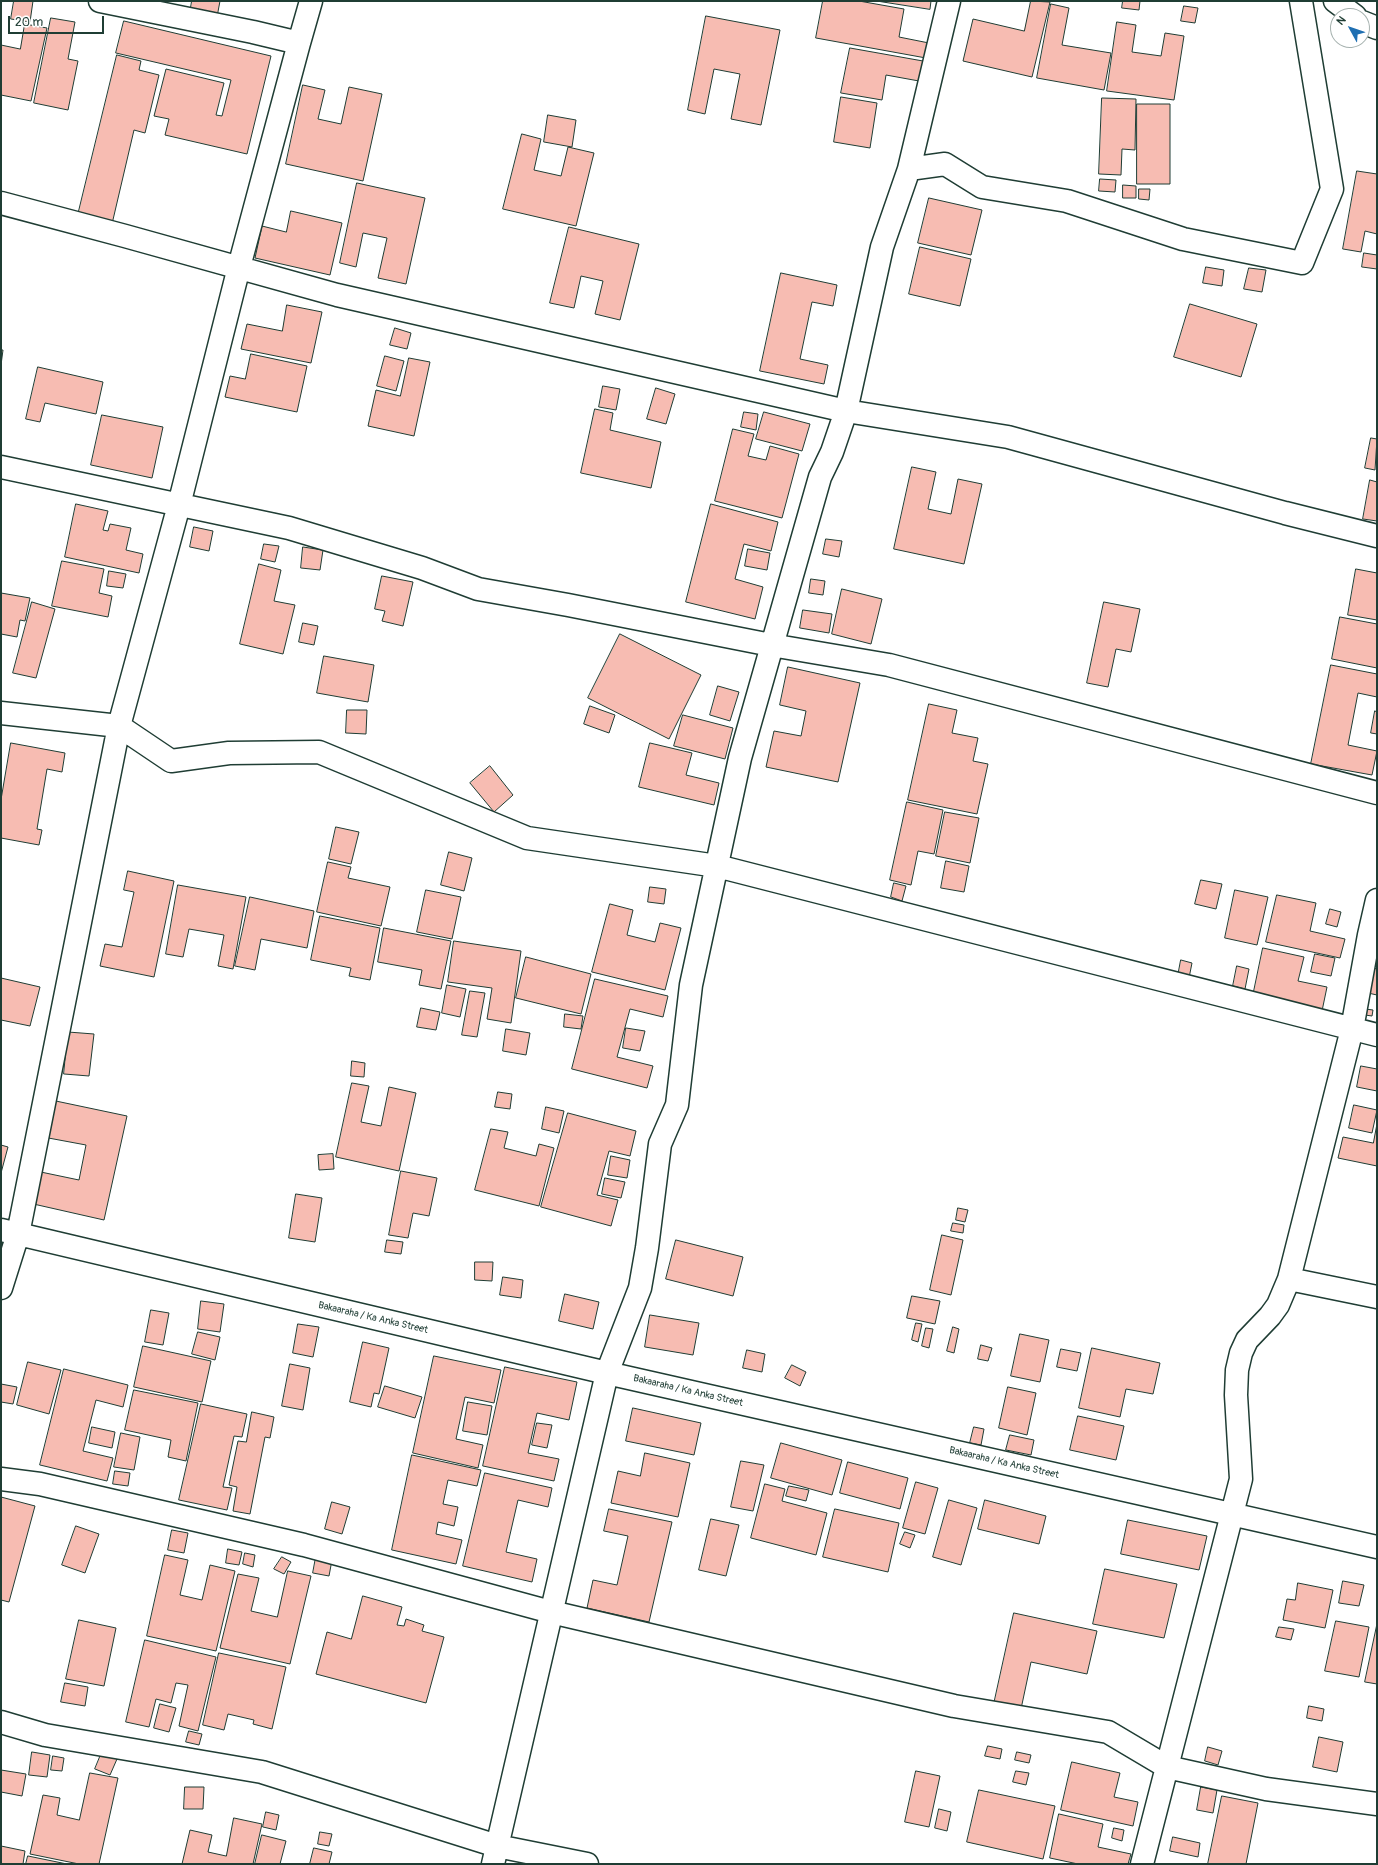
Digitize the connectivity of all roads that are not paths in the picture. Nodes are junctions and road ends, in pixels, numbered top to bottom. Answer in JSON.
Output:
{"nodes":[{"id":1,"x":100,"y":1,"type":"edge"},
{"id":2,"x":311,"y":1,"type":"edge"},
{"id":3,"x":949,"y":1,"type":"edge"},
{"id":4,"x":1301,"y":1,"type":"edge"},
{"id":5,"x":1335,"y":1,"type":"edge"},
{"id":6,"x":1344,"y":8,"type":"edge"},
{"id":7,"x":299,"y":44,"type":"junction"},
{"id":8,"x":909,"y":169,"type":"junction"},
{"id":9,"x":1,"y":203,"type":"edge"},
{"id":10,"x":239,"y":267,"type":"junction"},
{"id":11,"x":846,"y":412,"type":"junction"},
{"id":12,"x":1,"y":466,"type":"edge"},
{"id":13,"x":178,"y":505,"type":"junction"},
{"id":14,"x":1377,"y":536,"type":"edge"},
{"id":15,"x":771,"y":646,"type":"junction"},
{"id":16,"x":1,"y":713,"type":"edge"},
{"id":17,"x":119,"y":726,"type":"junction"},
{"id":18,"x":1377,"y":793,"type":"edge"},
{"id":19,"x":717,"y":866,"type":"junction"},
{"id":20,"x":1377,"y":900,"type":"edge"},
{"id":21,"x":1352,"y":1029,"type":"junction"},
{"id":22,"x":1377,"y":1035,"type":"edge"},
{"id":23,"x":10,"y":1232,"type":"edge"},
{"id":24,"x":1289,"y":1279,"type":"junction"},
{"id":25,"x":1,"y":1288,"type":"edge"},
{"id":26,"x":1377,"y":1297,"type":"edge"},
{"id":27,"x":607,"y":1373,"type":"junction"},
{"id":28,"x":1,"y":1479,"type":"edge"},
{"id":29,"x":1233,"y":1514,"type":"junction"},
{"id":30,"x":1377,"y":1547,"type":"edge"},
{"id":31,"x":551,"y":1612,"type":"junction"},
{"id":32,"x":1,"y":1722,"type":"edge"},
{"id":33,"x":1167,"y":1767,"type":"junction"},
{"id":34,"x":1377,"y":1804,"type":"edge"},
{"id":35,"x":495,"y":1855,"type":"edge"},
{"id":36,"x":587,"y":1864,"type":"edge"},
{"id":37,"x":1142,"y":1864,"type":"edge"}],
"edges":[{"from":1,"to":7,"type":"street"},
{"from":2,"to":7,"type":"street"},
{"from":3,"to":8,"type":"street"},
{"from":4,"to":8,"type":"street"},
{"from":5,"to":6,"type":"street"},
{"from":7,"to":10,"type":"street"},
{"from":8,"to":11,"type":"street"},
{"from":9,"to":10,"type":"street"},
{"from":10,"to":11,"type":"street"},
{"from":10,"to":13,"type":"street"},
{"from":11,"to":14,"type":"street"},
{"from":11,"to":15,"type":"street"},
{"from":12,"to":13,"type":"street"},
{"from":13,"to":15,"type":"street"},
{"from":13,"to":17,"type":"street"},
{"from":15,"to":18,"type":"street"},
{"from":15,"to":19,"type":"street"},
{"from":16,"to":17,"type":"street"},
{"from":17,"to":19,"type":"street"},
{"from":17,"to":23,"type":"street"},
{"from":19,"to":21,"type":"street"},
{"from":19,"to":27,"type":"street"},
{"from":20,"to":21,"type":"street"},
{"from":21,"to":22,"type":"street"},
{"from":21,"to":24,"type":"street"},
{"from":23,"to":25,"type":"street"},
{"from":23,"to":27,"type":"street","name":"Bakaaraha / Ka Anka Street"},
{"from":24,"to":26,"type":"street"},
{"from":24,"to":29,"type":"street"},
{"from":27,"to":29,"type":"street","name":"Bakaaraha / Ka Anka Street"},
{"from":27,"to":31,"type":"street"},
{"from":28,"to":31,"type":"street"},
{"from":29,"to":30,"type":"street","name":"Bakaaraha / Ka Anka Street"},
{"from":29,"to":33,"type":"street"},
{"from":31,"to":33,"type":"street"},
{"from":31,"to":35,"type":"street"},
{"from":32,"to":35,"type":"street"},
{"from":33,"to":34,"type":"street"},
{"from":33,"to":37,"type":"street"},
{"from":35,"to":36,"type":"street"}]}
